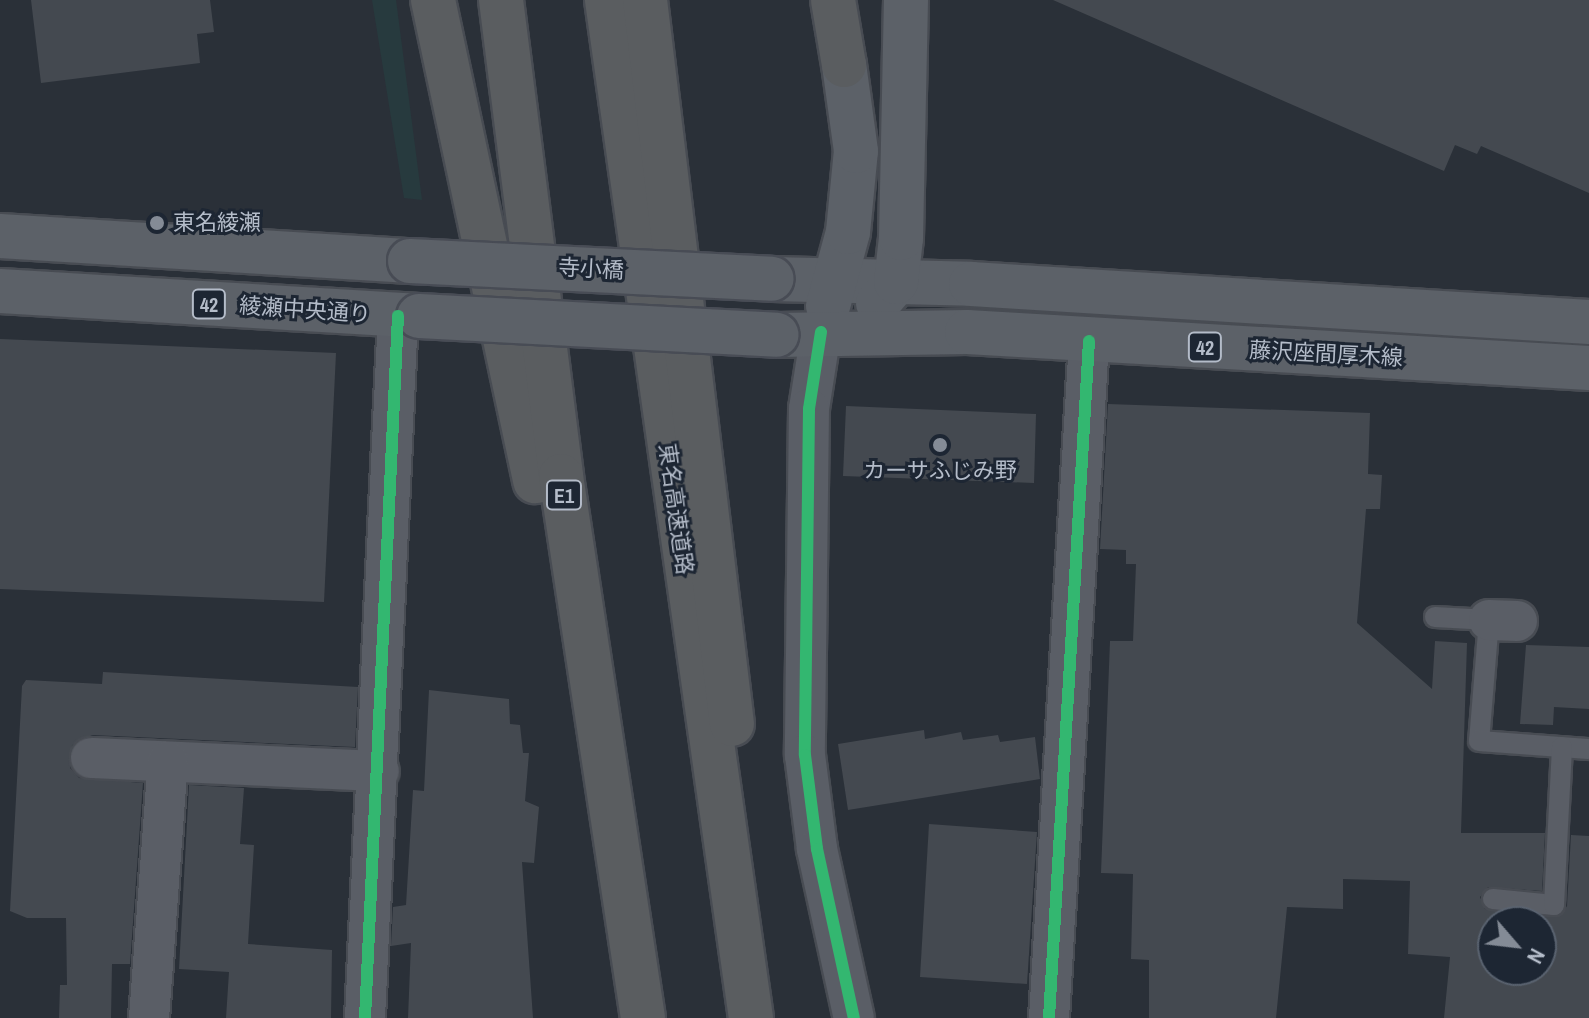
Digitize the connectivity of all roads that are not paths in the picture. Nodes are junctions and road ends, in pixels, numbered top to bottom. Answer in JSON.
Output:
{"nodes":[{"id":1,"x":433,"y":0,"type":"edge"},
{"id":2,"x":501,"y":0,"type":"edge"},
{"id":3,"x":607,"y":0,"type":"edge"},
{"id":4,"x":645,"y":0,"type":"edge"},
{"id":5,"x":816,"y":0,"type":"edge"},
{"id":6,"x":833,"y":0,"type":"edge"},
{"id":7,"x":906,"y":0,"type":"edge"},
{"id":8,"x":844,"y":65,"type":"junction"},
{"id":9,"x":0,"y":236,"type":"edge"},
{"id":10,"x":835,"y":279,"type":"junction"},
{"id":11,"x":896,"y":282,"type":"junction"},
{"id":12,"x":0,"y":291,"type":"edge"},
{"id":13,"x":408,"y":316,"type":"junction"},
{"id":14,"x":1589,"y":322,"type":"edge"},
{"id":15,"x":828,"y":331,"type":"junction"},
{"id":16,"x":1089,"y":341,"type":"junction"},
{"id":17,"x":1589,"y":368,"type":"edge"},
{"id":18,"x":1435,"y":617,"type":"dead end"},
{"id":19,"x":1562,"y":747,"type":"junction"},
{"id":20,"x":1589,"y":749,"type":"edge"},
{"id":21,"x":91,"y":758,"type":"dead end"},
{"id":22,"x":168,"y":762,"type":"junction"},
{"id":23,"x":379,"y":771,"type":"junction"},
{"id":24,"x":1493,"y":899,"type":"dead end"},
{"id":25,"x":747,"y":1000,"type":"edge"},
{"id":26,"x":640,"y":1004,"type":"edge"},
{"id":27,"x":149,"y":1018,"type":"edge"},
{"id":28,"x":365,"y":1018,"type":"edge"},
{"id":29,"x":854,"y":1018,"type":"edge"},
{"id":30,"x":1049,"y":1018,"type":"edge"}],
"edges":[{"from":1,"to":26,"type":"highway"},
{"from":2,"to":26,"type":"highway","number":"E1"},
{"from":3,"to":25,"type":"highway","name":"東名高速道路"},
{"from":4,"to":25,"type":"highway"},
{"from":5,"to":8,"type":"street"},
{"from":6,"to":8,"type":"highway"},
{"from":7,"to":11,"type":"main road"},
{"from":8,"to":10,"type":"main road"},
{"from":9,"to":10,"type":"main road","name":"寺小橋","number":"42","bridge":true},
{"from":10,"to":11,"type":"main road","number":"42"},
{"from":10,"to":15,"type":"main road"},
{"from":11,"to":14,"type":"main road","number":"42"},
{"from":11,"to":15,"type":"main road"},
{"from":12,"to":13,"type":"main road","name":"綾瀬中央通り","number":"42"},
{"from":13,"to":15,"type":"main road","name":"藤沢座間厚木線","number":"42","bridge":true},
{"from":13,"to":23,"type":"street"},
{"from":15,"to":16,"type":"main road","name":"藤沢座間厚木線","number":"42"},
{"from":15,"to":29,"type":"street"},
{"from":16,"to":17,"type":"main road","name":"藤沢座間厚木線","number":"42"},
{"from":16,"to":30,"type":"street"},
{"from":18,"to":19,"type":"lane"},
{"from":19,"to":20,"type":"lane"},
{"from":19,"to":24,"type":"lane"},
{"from":21,"to":22,"type":"street"},
{"from":22,"to":23,"type":"street"},
{"from":22,"to":27,"type":"street"},
{"from":23,"to":28,"type":"street"}]}
